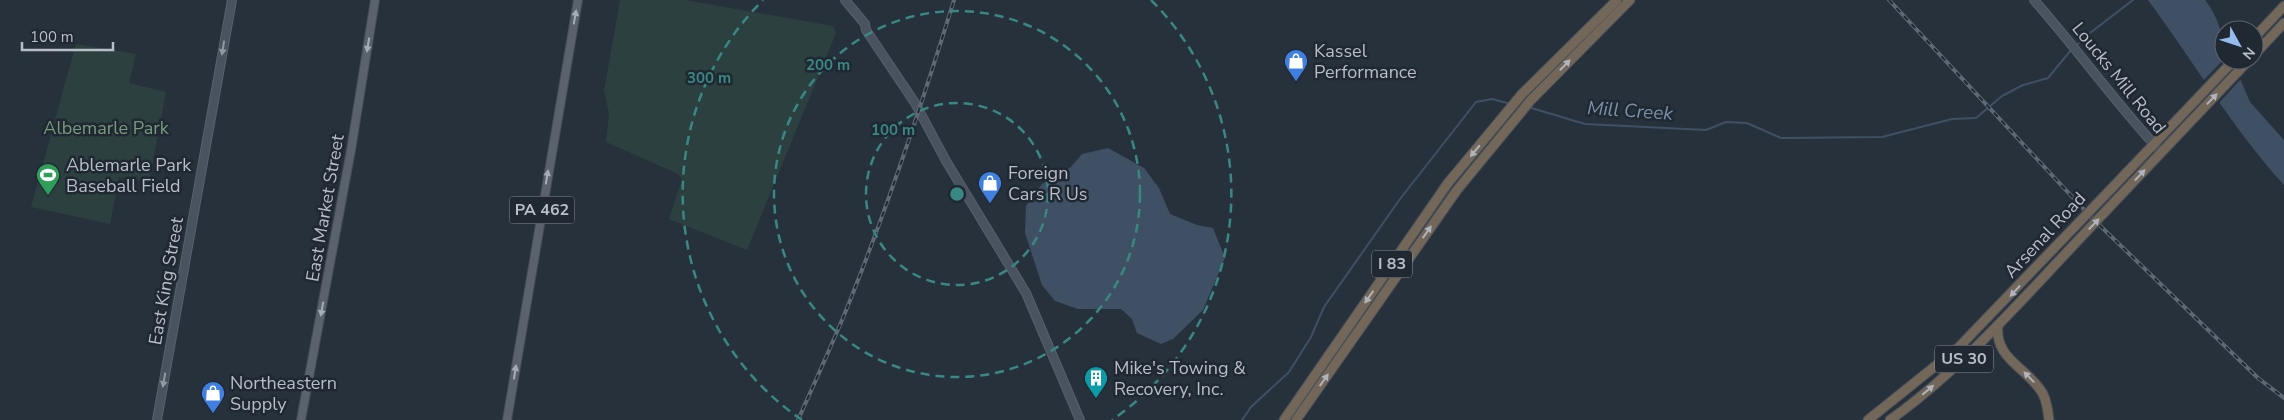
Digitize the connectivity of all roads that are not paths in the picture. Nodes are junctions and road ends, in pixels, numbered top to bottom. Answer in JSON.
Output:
{"nodes":[{"id":1,"x":232,"y":0,"type":"edge"},
{"id":2,"x":375,"y":0,"type":"edge"},
{"id":3,"x":578,"y":0,"type":"edge"},
{"id":4,"x":845,"y":0,"type":"edge"},
{"id":5,"x":1618,"y":0,"type":"edge"},
{"id":6,"x":1630,"y":0,"type":"edge"},
{"id":7,"x":2034,"y":0,"type":"edge"},
{"id":8,"x":2284,"y":6,"type":"edge"},
{"id":9,"x":2284,"y":23,"type":"edge"},
{"id":10,"x":2264,"y":27,"type":"edge"},
{"id":11,"x":2264,"y":44,"type":"edge"},
{"id":12,"x":2225,"y":70,"type":"edge"},
{"id":13,"x":2240,"y":70,"type":"edge"},
{"id":14,"x":2154,"y":144,"type":"junction"},
{"id":15,"x":2162,"y":152,"type":"junction"},
{"id":16,"x":1998,"y":325,"type":"junction"},
{"id":17,"x":157,"y":420,"type":"edge"},
{"id":18,"x":301,"y":420,"type":"edge"},
{"id":19,"x":507,"y":420,"type":"edge"},
{"id":20,"x":1080,"y":420,"type":"edge"},
{"id":21,"x":1284,"y":420,"type":"edge"},
{"id":22,"x":1296,"y":420,"type":"edge"},
{"id":23,"x":1868,"y":420,"type":"edge"},
{"id":24,"x":1890,"y":420,"type":"edge"},
{"id":25,"x":2049,"y":420,"type":"edge"}],
"edges":[{"from":1,"to":17,"type":"street","name":"East King Street","one_way":true},
{"from":2,"to":18,"type":"main road","name":"East Market Street","one_way":true},
{"from":19,"to":3,"type":"main road","number":"PA 462","one_way":true},
{"from":4,"to":20,"type":"street"},
{"from":5,"to":21,"type":"highway","number":"I 83","one_way":true},
{"from":22,"to":6,"type":"highway","number":"I 83","one_way":true},
{"from":7,"to":14,"type":"street","name":"Loucks Mill Road"},
{"from":8,"to":10,"type":"highway"},
{"from":9,"to":11,"type":"highway"},
{"from":12,"to":14,"type":"highway","name":"Arsenal Road","number":"US 30"},
{"from":15,"to":13,"type":"highway","name":"Arsenal Road","number":"US 30","one_way":true},
{"from":14,"to":15,"type":"street","name":"Loucks Mill Road"},
{"from":14,"to":23,"type":"highway","name":"Arsenal Road","number":"US 30","one_way":true,"bridge":true},
{"from":16,"to":15,"type":"highway","name":"Arsenal Road","number":"US 30","one_way":true,"bridge":true},
{"from":24,"to":16,"type":"highway","name":"Arsenal Road","number":"US 30","one_way":true},
{"from":25,"to":16,"type":"highway","one_way":true}]}
